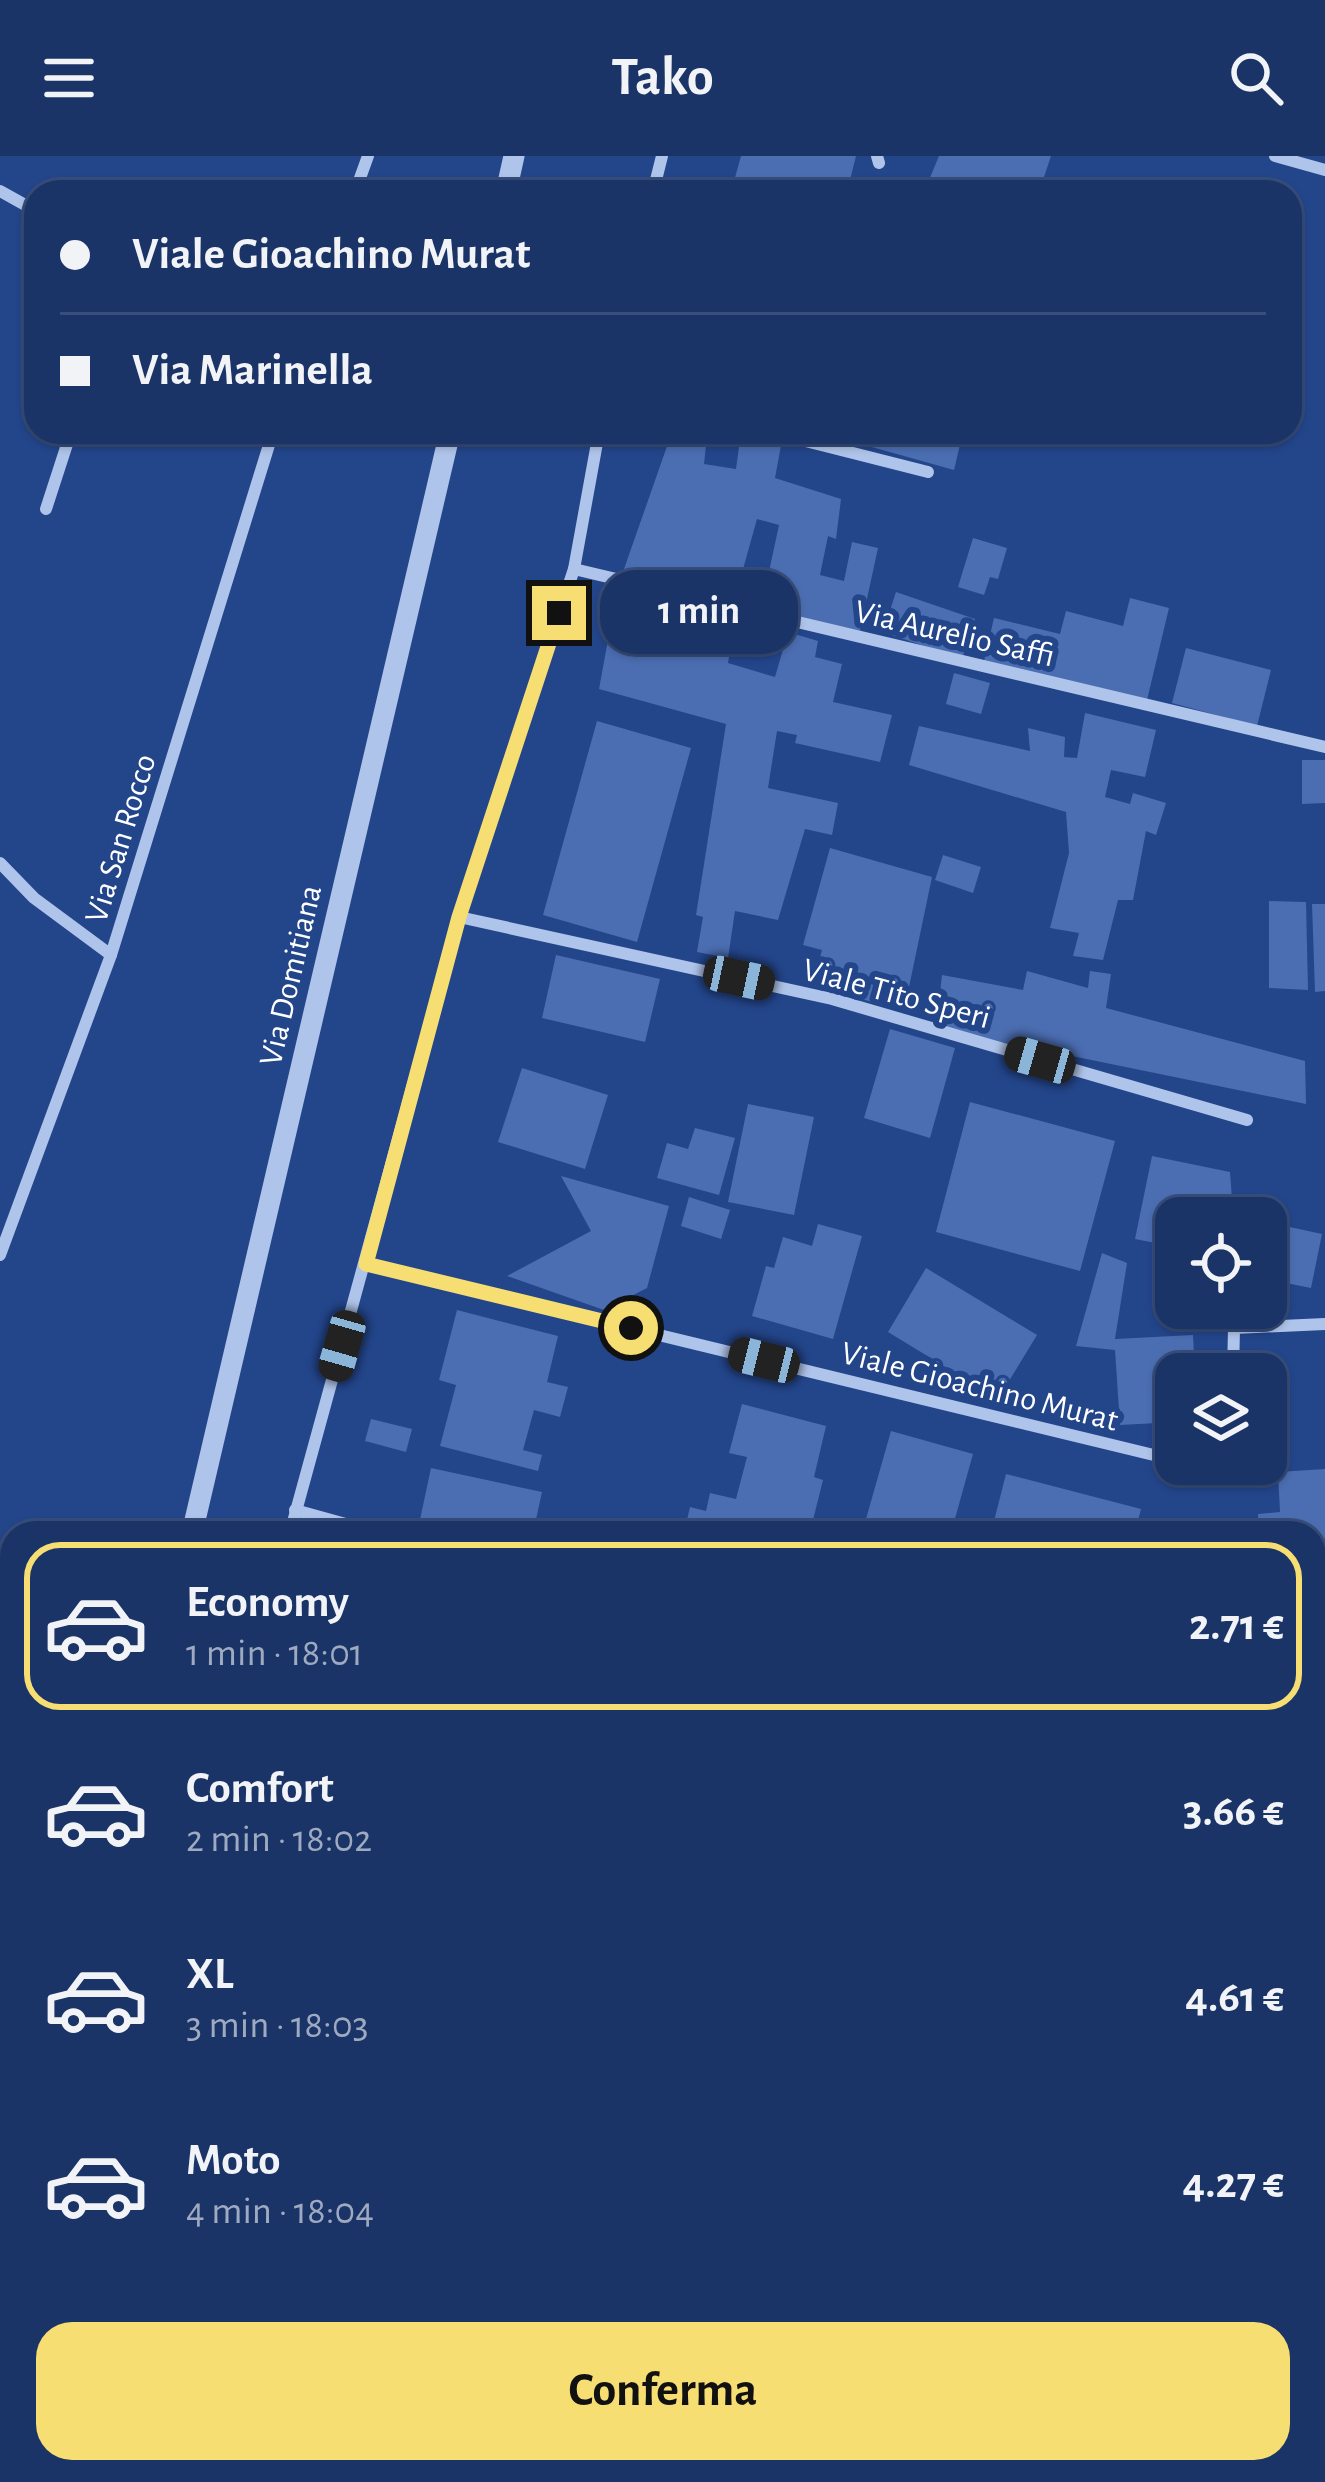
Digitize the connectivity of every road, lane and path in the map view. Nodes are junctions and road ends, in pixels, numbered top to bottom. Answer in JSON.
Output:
{"nodes":[{"id":1,"x":1275,"y":156,"type":"edge"},
{"id":2,"x":1325,"y":170,"type":"edge"},
{"id":3,"x":67,"y":444,"type":"edge"},
{"id":4,"x":269,"y":444,"type":"edge"},
{"id":5,"x":447,"y":444,"type":"edge"},
{"id":6,"x":597,"y":444,"type":"edge"},
{"id":7,"x":817,"y":444,"type":"edge"},
{"id":8,"x":928,"y":472,"type":"dead end"},
{"id":9,"x":46,"y":508,"type":"dead end"},
{"id":10,"x":574,"y":569,"type":"junction"},
{"id":11,"x":1325,"y":748,"type":"edge"},
{"id":12,"x":0,"y":863,"type":"edge"},
{"id":13,"x":459,"y":917,"type":"junction"},
{"id":14,"x":112,"y":956,"type":"junction"},
{"id":15,"x":1247,"y":1120,"type":"dead end"},
{"id":16,"x":0,"y":1255,"type":"edge"},
{"id":17,"x":366,"y":1264,"type":"junction"},
{"id":18,"x":1325,"y":1324,"type":"edge"},
{"id":19,"x":1233,"y":1353,"type":"edge"},
{"id":20,"x":1155,"y":1455,"type":"edge"},
{"id":21,"x":296,"y":1510,"type":"junction"},
{"id":22,"x":195,"y":1521,"type":"edge"},
{"id":23,"x":293,"y":1521,"type":"edge"},
{"id":24,"x":335,"y":1521,"type":"edge"}],
"edges":[{"from":1,"to":2,"type":"street"},
{"from":3,"to":9,"type":"street"},
{"from":4,"to":14,"type":"street","name":"Via San Rocco"},
{"from":5,"to":22,"type":"street","name":"Via Domitiana"},
{"from":6,"to":10,"type":"street"},
{"from":7,"to":8,"type":"street"},
{"from":10,"to":11,"type":"street","name":"Via Aurelio Saffi"},
{"from":10,"to":13,"type":"street"},
{"from":12,"to":14,"type":"street"},
{"from":13,"to":15,"type":"street","name":"Viale Tito Speri"},
{"from":13,"to":17,"type":"street"},
{"from":14,"to":16,"type":"street","name":"Via San Rocco"},
{"from":17,"to":20,"type":"street","name":"Viale Gioachino Murat"},
{"from":17,"to":21,"type":"street"},
{"from":18,"to":19,"type":"street"},
{"from":21,"to":23,"type":"street"},
{"from":21,"to":24,"type":"street"}]}
